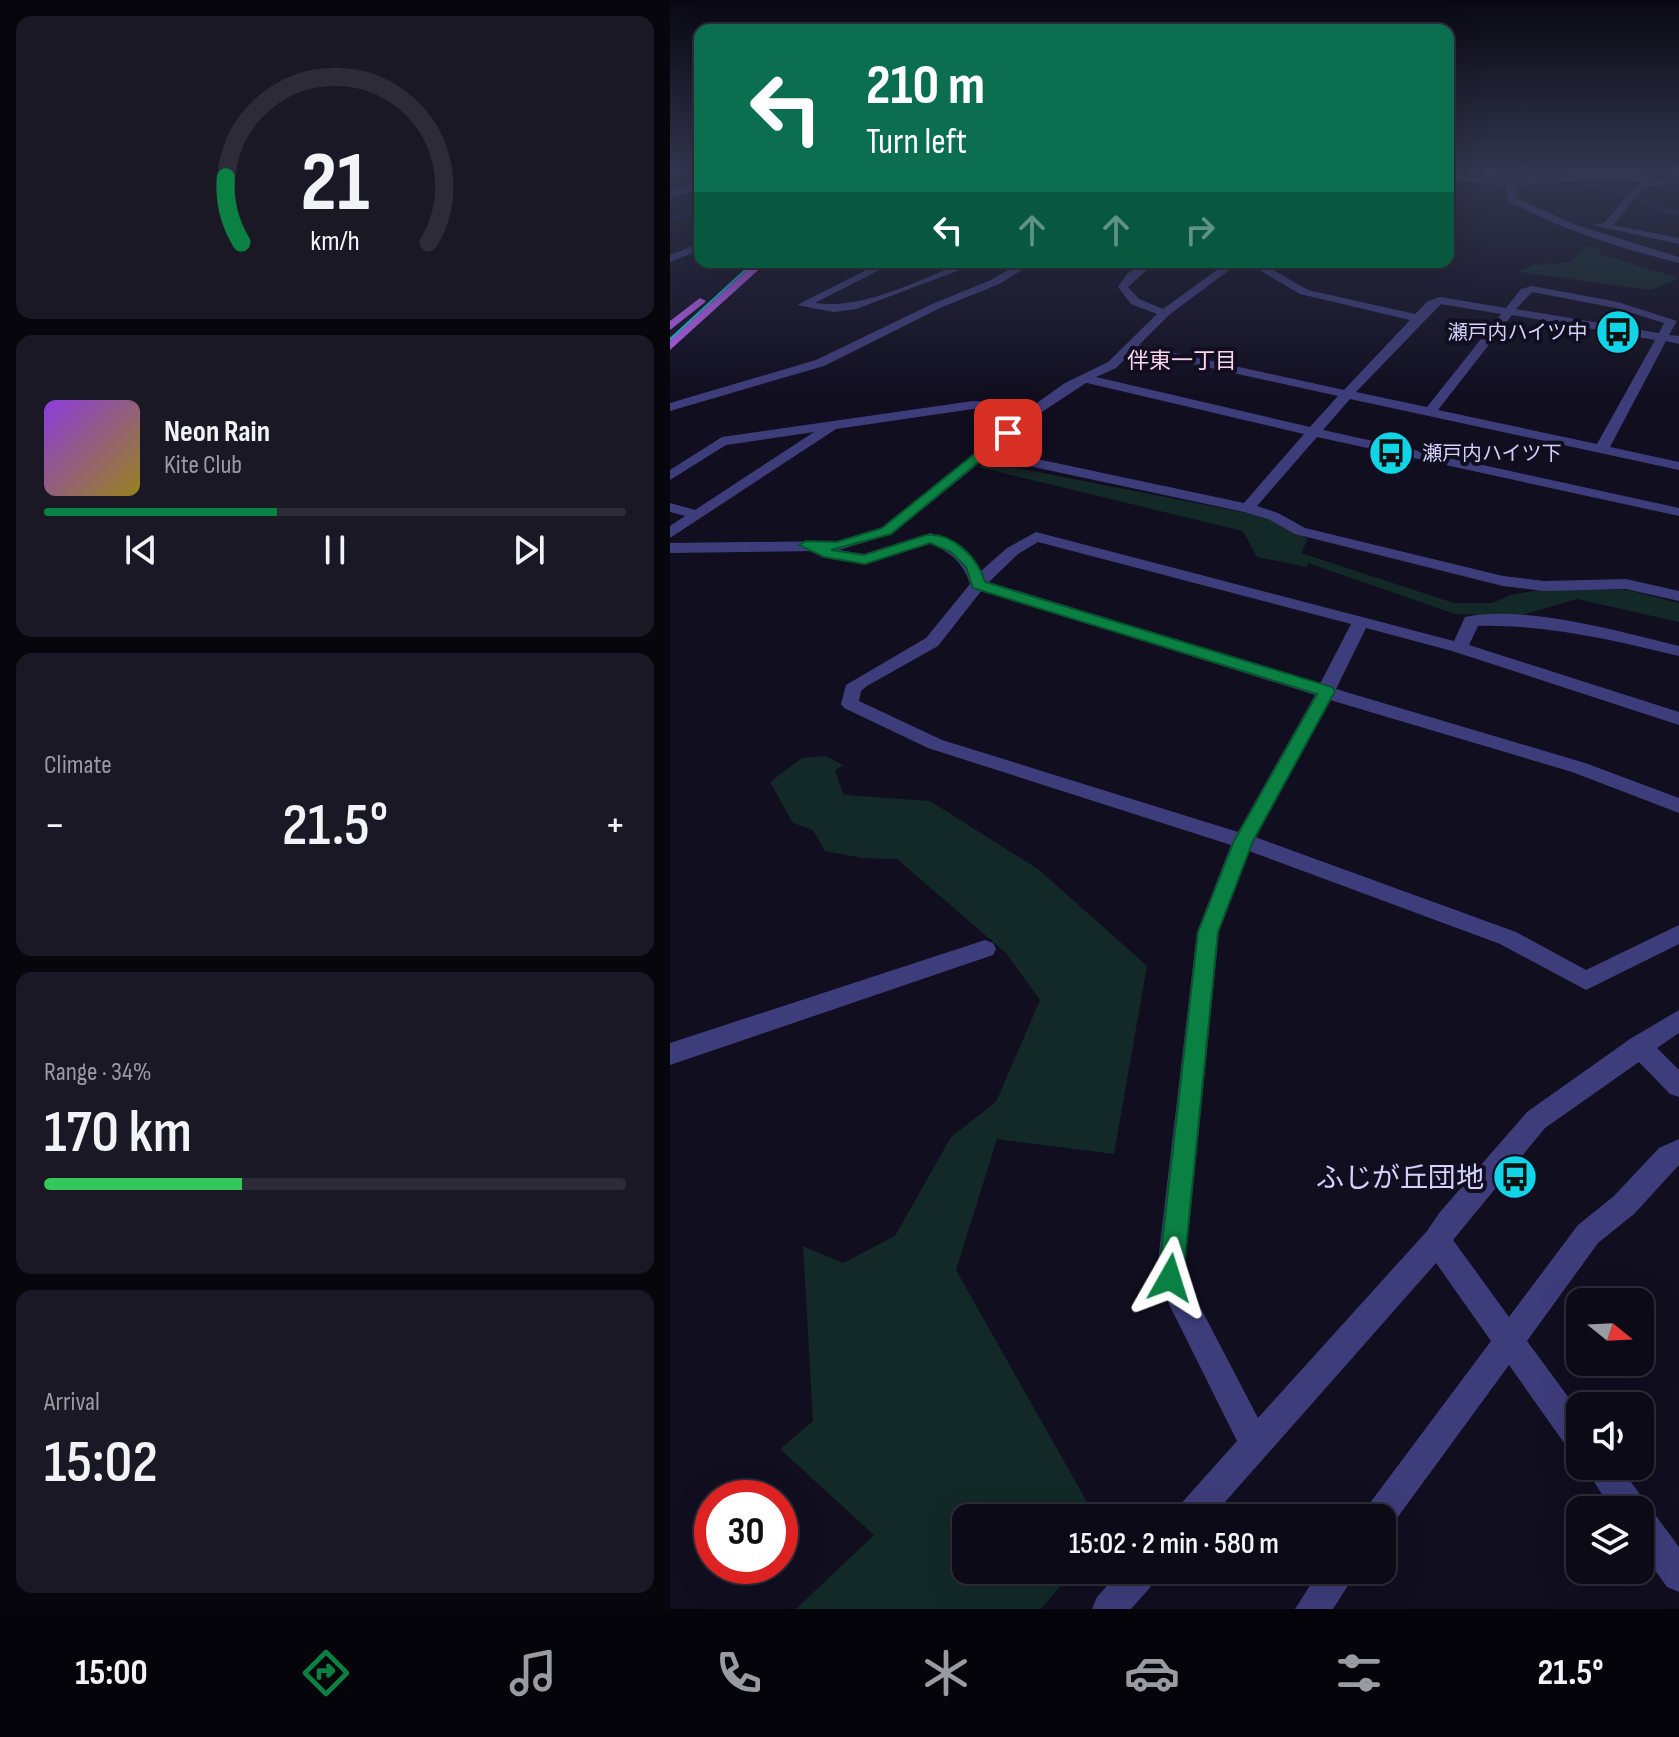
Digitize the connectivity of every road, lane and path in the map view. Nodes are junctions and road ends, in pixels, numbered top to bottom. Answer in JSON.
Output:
{"nodes":[{"id":1,"x":1631,"y":246,"type":"edge"},
{"id":2,"x":694,"y":249,"type":"edge"},
{"id":3,"x":670,"y":259,"type":"edge"},
{"id":4,"x":1679,"y":260,"type":"edge"},
{"id":5,"x":736,"y":268,"type":"edge"},
{"id":6,"x":755,"y":268,"type":"edge"},
{"id":7,"x":878,"y":268,"type":"edge"},
{"id":8,"x":960,"y":268,"type":"edge"},
{"id":9,"x":1020,"y":268,"type":"edge"},
{"id":10,"x":1142,"y":268,"type":"edge"},
{"id":11,"x":1227,"y":268,"type":"edge"},
{"id":12,"x":1262,"y":268,"type":"edge"},
{"id":13,"x":1509,"y":310,"type":"junction"},
{"id":14,"x":1165,"y":313,"type":"junction"},
{"id":15,"x":1418,"y":318,"type":"junction"},
{"id":16,"x":670,"y":327,"type":"edge"},
{"id":17,"x":1663,"y":337,"type":"junction"},
{"id":18,"x":1679,"y":340,"type":"edge"},
{"id":19,"x":670,"y":346,"type":"edge"},
{"id":20,"x":1129,"y":347,"type":"junction"},
{"id":21,"x":1087,"y":379,"type":"junction"},
{"id":22,"x":1346,"y":395,"type":"junction"},
{"id":23,"x":670,"y":407,"type":"edge"},
{"id":24,"x":1037,"y":409,"type":"junction"},
{"id":25,"x":1429,"y":413,"type":"junction"},
{"id":26,"x":833,"y":425,"type":"junction"},
{"id":27,"x":1313,"y":432,"type":"junction"},
{"id":28,"x":1602,"y":448,"type":"junction"},
{"id":29,"x":983,"y":452,"type":"junction"},
{"id":30,"x":1679,"y":466,"type":"edge"},
{"id":31,"x":670,"y":476,"type":"edge"},
{"id":32,"x":670,"y":507,"type":"edge"},
{"id":33,"x":1247,"y":508,"type":"junction"},
{"id":34,"x":1679,"y":512,"type":"edge"},
{"id":35,"x":696,"y":515,"type":"junction"},
{"id":36,"x":670,"y":533,"type":"edge"},
{"id":37,"x":806,"y":545,"type":"junction"},
{"id":38,"x":670,"y":548,"type":"edge"},
{"id":39,"x":978,"y":584,"type":"junction"},
{"id":40,"x":1679,"y":596,"type":"edge"},
{"id":41,"x":1360,"y":623,"type":"junction"},
{"id":42,"x":1458,"y":647,"type":"junction"},
{"id":43,"x":1679,"y":651,"type":"edge"},
{"id":44,"x":1326,"y":691,"type":"junction"},
{"id":45,"x":1679,"y":719,"type":"edge"},
{"id":46,"x":1679,"y":806,"type":"edge"},
{"id":47,"x":1243,"y":841,"type":"junction"},
{"id":48,"x":1679,"y":934,"type":"edge"},
{"id":49,"x":985,"y":949,"type":"dead end"},
{"id":50,"x":1679,"y":1020,"type":"edge"},
{"id":51,"x":1639,"y":1046,"type":"junction"},
{"id":52,"x":670,"y":1054,"type":"edge"},
{"id":53,"x":1679,"y":1086,"type":"edge"},
{"id":54,"x":1679,"y":1151,"type":"edge"},
{"id":55,"x":1437,"y":1241,"type":"junction"},
{"id":56,"x":1508,"y":1339,"type":"junction"},
{"id":57,"x":1566,"y":1420,"type":"edge"},
{"id":58,"x":1254,"y":1443,"type":"junction"},
{"id":59,"x":1201,"y":1504,"type":"edge"},
{"id":60,"x":1388,"y":1504,"type":"edge"},
{"id":61,"x":1654,"y":1540,"type":"edge"},
{"id":62,"x":1679,"y":1575,"type":"edge"},
{"id":63,"x":1131,"y":1584,"type":"edge"},
{"id":64,"x":1331,"y":1584,"type":"edge"},
{"id":65,"x":1109,"y":1609,"type":"edge"},
{"id":66,"x":1312,"y":1609,"type":"edge"}],
"edges":[{"from":1,"to":4,"type":"street"},
{"from":2,"to":3,"type":"street"},
{"from":5,"to":16,"type":"main road"},
{"from":6,"to":19,"type":"main road"},
{"from":7,"to":8,"type":"street"},
{"from":9,"to":23,"type":"street"},
{"from":10,"to":14,"type":"street"},
{"from":11,"to":14,"type":"street"},
{"from":12,"to":15,"type":"street"},
{"from":13,"to":15,"type":"street"},
{"from":13,"to":17,"type":"street"},
{"from":13,"to":17,"type":"street"},
{"from":13,"to":25,"type":"street"},
{"from":14,"to":20,"type":"street"},
{"from":15,"to":22,"type":"street"},
{"from":17,"to":18,"type":"street"},
{"from":17,"to":28,"type":"street"},
{"from":20,"to":21,"type":"street"},
{"from":20,"to":22,"type":"street"},
{"from":21,"to":24,"type":"street"},
{"from":21,"to":27,"type":"street"},
{"from":22,"to":25,"type":"street"},
{"from":22,"to":27,"type":"street"},
{"from":24,"to":26,"type":"street"},
{"from":24,"to":29,"type":"street"},
{"from":25,"to":28,"type":"street"},
{"from":26,"to":31,"type":"street"},
{"from":26,"to":35,"type":"street"},
{"from":27,"to":33,"type":"street"},
{"from":27,"to":34,"type":"street"},
{"from":28,"to":30,"type":"street"},
{"from":29,"to":33,"type":"street"},
{"from":29,"to":37,"type":"street"},
{"from":32,"to":35,"type":"street"},
{"from":33,"to":40,"type":"street"},
{"from":35,"to":36,"type":"street"},
{"from":37,"to":38,"type":"street"},
{"from":37,"to":39,"type":"street"},
{"from":39,"to":41,"type":"street"},
{"from":39,"to":44,"type":"street"},
{"from":39,"to":47,"type":"street"},
{"from":41,"to":42,"type":"street"},
{"from":41,"to":44,"type":"street"},
{"from":42,"to":43,"type":"street"},
{"from":42,"to":45,"type":"street"},
{"from":44,"to":46,"type":"street"},
{"from":44,"to":47,"type":"street"},
{"from":47,"to":48,"type":"street"},
{"from":47,"to":58,"type":"street"},
{"from":49,"to":52,"type":"street"},
{"from":50,"to":51,"type":"street"},
{"from":51,"to":53,"type":"street"},
{"from":51,"to":55,"type":"street"},
{"from":54,"to":56,"type":"street"},
{"from":55,"to":56,"type":"street"},
{"from":55,"to":58,"type":"street"},
{"from":56,"to":57,"type":"street"},
{"from":56,"to":60,"type":"street"},
{"from":58,"to":59,"type":"street"},
{"from":61,"to":62,"type":"street"},
{"from":63,"to":65,"type":"street"},
{"from":64,"to":66,"type":"street"}]}
